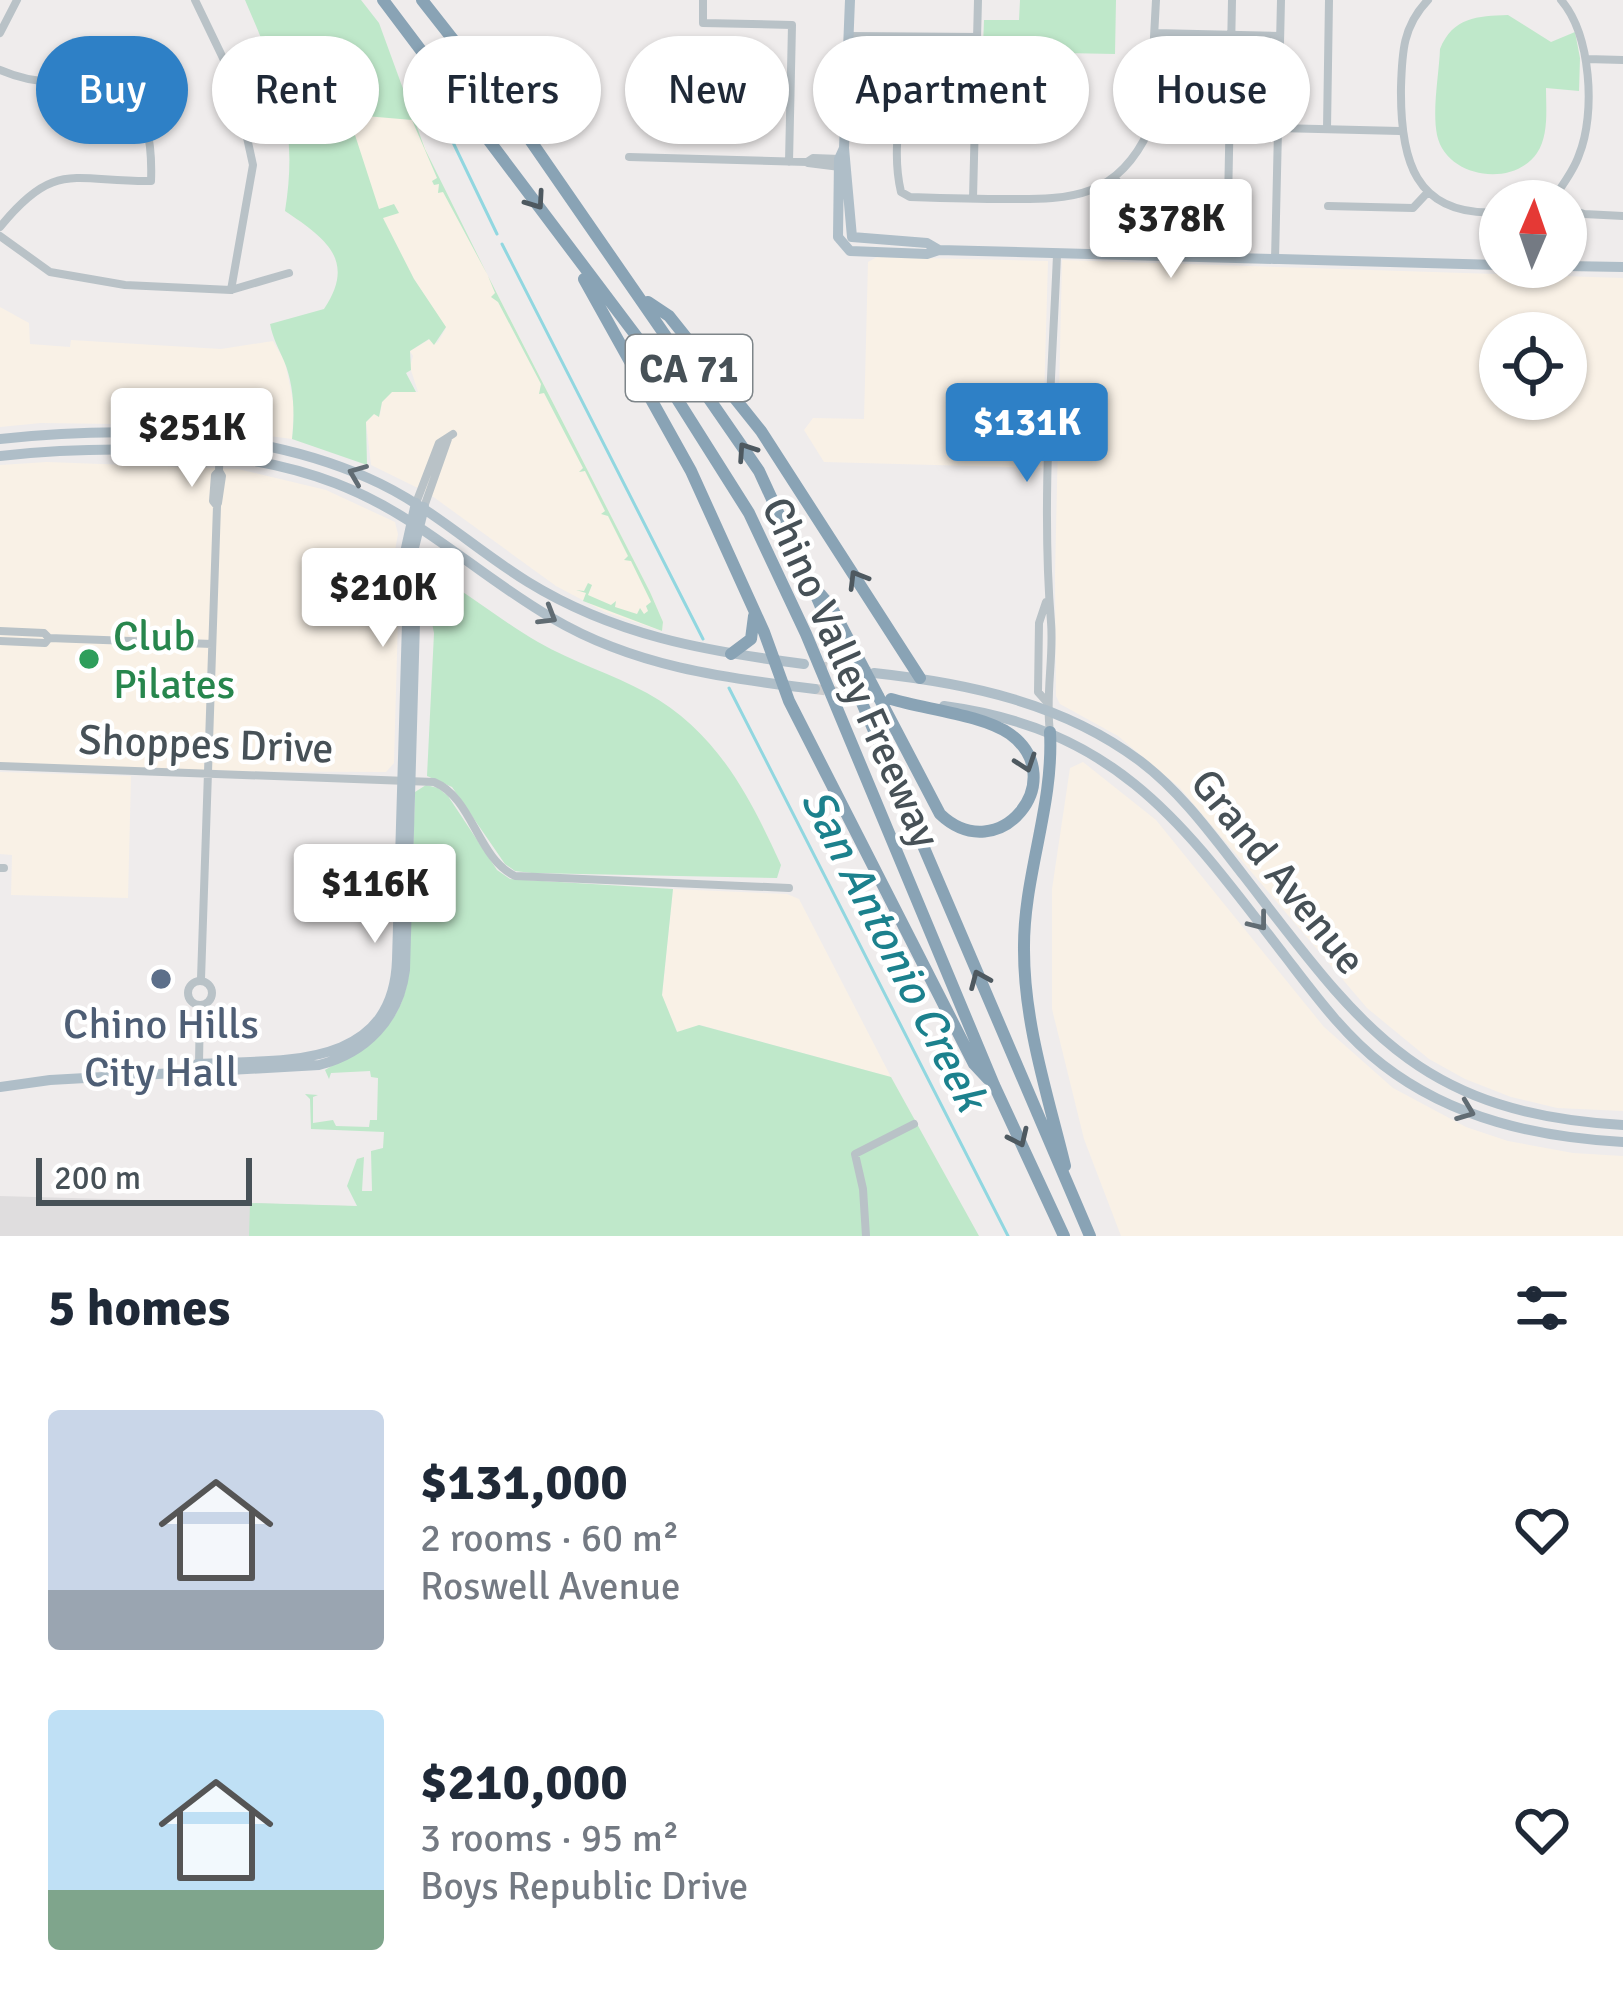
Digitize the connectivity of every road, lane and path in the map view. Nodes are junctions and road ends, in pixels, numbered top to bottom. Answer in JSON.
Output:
{"nodes":[{"id":1,"x":17,"y":0,"type":"edge"},
{"id":2,"x":195,"y":0,"type":"edge"},
{"id":3,"x":383,"y":0,"type":"edge"},
{"id":4,"x":422,"y":0,"type":"edge"},
{"id":5,"x":703,"y":0,"type":"edge"},
{"id":6,"x":850,"y":0,"type":"edge"},
{"id":7,"x":978,"y":0,"type":"edge"},
{"id":8,"x":1156,"y":0,"type":"edge"},
{"id":9,"x":1232,"y":0,"type":"edge"},
{"id":10,"x":1281,"y":0,"type":"edge"},
{"id":11,"x":1329,"y":0,"type":"edge"},
{"id":12,"x":1429,"y":0,"type":"edge"},
{"id":13,"x":1561,"y":0,"type":"edge"},
{"id":14,"x":4,"y":11,"type":"edge"},
{"id":15,"x":0,"y":33,"type":"edge"},
{"id":16,"x":1155,"y":33,"type":"junction"},
{"id":17,"x":1231,"y":34,"type":"junction"},
{"id":18,"x":850,"y":35,"type":"junction"},
{"id":19,"x":892,"y":36,"type":"edge"},
{"id":20,"x":977,"y":36,"type":"edge"},
{"id":21,"x":1280,"y":36,"type":"joint"},
{"id":22,"x":1587,"y":59,"type":"junction"},
{"id":23,"x":1623,"y":60,"type":"edge"},
{"id":24,"x":0,"y":70,"type":"edge"},
{"id":25,"x":1310,"y":129,"type":"edge"},
{"id":26,"x":1327,"y":129,"type":"junction"},
{"id":27,"x":1400,"y":131,"type":"junction"},
{"id":28,"x":899,"y":144,"type":"edge"},
{"id":29,"x":974,"y":144,"type":"edge"},
{"id":30,"x":1277,"y":144,"type":"edge"},
{"id":31,"x":629,"y":157,"type":"dead end"},
{"id":32,"x":843,"y":160,"type":"junction"},
{"id":33,"x":789,"y":162,"type":"junction"},
{"id":34,"x":1115,"y":179,"type":"junction"},
{"id":35,"x":1567,"y":180,"type":"edge"},
{"id":36,"x":1428,"y":192,"type":"junction"},
{"id":37,"x":973,"y":199,"type":"junction"},
{"id":38,"x":1328,"y":206,"type":"dead end"},
{"id":39,"x":1479,"y":210,"type":"edge"},
{"id":40,"x":1587,"y":214,"type":"edge"},
{"id":41,"x":1623,"y":216,"type":"edge"},
{"id":42,"x":0,"y":227,"type":"edge"},
{"id":43,"x":0,"y":236,"type":"edge"},
{"id":44,"x":572,"y":251,"type":"junction"},
{"id":45,"x":1057,"y":255,"type":"junction"},
{"id":46,"x":1275,"y":260,"type":"junction"},
{"id":47,"x":1479,"y":265,"type":"edge"},
{"id":48,"x":1587,"y":266,"type":"edge"},
{"id":49,"x":1623,"y":267,"type":"edge"},
{"id":50,"x":289,"y":273,"type":"dead end"},
{"id":51,"x":230,"y":290,"type":"junction"},
{"id":52,"x":641,"y":297,"type":"junction"},
{"id":53,"x":221,"y":399,"type":"dead end"},
{"id":54,"x":451,"y":436,"type":"dead end"},
{"id":55,"x":0,"y":439,"type":"edge"},
{"id":56,"x":220,"y":439,"type":"junction"},
{"id":57,"x":0,"y":456,"type":"edge"},
{"id":58,"x":220,"y":456,"type":"junction"},
{"id":59,"x":420,"y":505,"type":"junction"},
{"id":60,"x":415,"y":522,"type":"junction"},
{"id":61,"x":754,"y":609,"type":"junction"},
{"id":62,"x":0,"y":632,"type":"edge"},
{"id":63,"x":838,"y":632,"type":"junction"},
{"id":64,"x":49,"y":638,"type":"junction"},
{"id":65,"x":0,"y":641,"type":"edge"},
{"id":66,"x":212,"y":644,"type":"junction"},
{"id":67,"x":731,"y":655,"type":"junction"},
{"id":68,"x":775,"y":661,"type":"junction"},
{"id":69,"x":804,"y":664,"type":"tunnel mouth"},
{"id":70,"x":874,"y":673,"type":"tunnel mouth"},
{"id":71,"x":920,"y":678,"type":"junction"},
{"id":72,"x":783,"y":686,"type":"junction"},
{"id":73,"x":815,"y":689,"type":"tunnel mouth"},
{"id":74,"x":889,"y":699,"type":"joint"},
{"id":75,"x":1047,"y":706,"type":"junction"},
{"id":76,"x":1050,"y":732,"type":"junction"},
{"id":77,"x":0,"y":766,"type":"edge"},
{"id":78,"x":208,"y":773,"type":"junction"},
{"id":79,"x":406,"y":780,"type":"junction"},
{"id":80,"x":789,"y":888,"type":"dead end"},
{"id":81,"x":201,"y":980,"type":"junction"},
{"id":82,"x":200,"y":1005,"type":"junction"},
{"id":83,"x":199,"y":1068,"type":"junction"},
{"id":84,"x":0,"y":1083,"type":"edge"},
{"id":85,"x":994,"y":1085,"type":"junction"},
{"id":86,"x":914,"y":1124,"type":"dead end"},
{"id":87,"x":1623,"y":1125,"type":"edge"},
{"id":88,"x":1623,"y":1142,"type":"edge"},
{"id":89,"x":1074,"y":1202,"type":"junction"},
{"id":90,"x":866,"y":1236,"type":"edge"},
{"id":91,"x":1064,"y":1236,"type":"edge"},
{"id":92,"x":1090,"y":1236,"type":"edge"}],
"edges":[{"from":1,"to":14,"type":"street"},
{"from":2,"to":51,"type":"street"},
{"from":3,"to":44,"type":"highway","name":"Chino Valley Freeway","number":"CA 71","one_way":true},
{"from":4,"to":52,"type":"highway","name":"Chino Valley Freeway","number":"CA 71"},
{"from":5,"to":33,"type":"street"},
{"from":6,"to":18,"type":"main road"},
{"from":7,"to":20,"type":"street"},
{"from":8,"to":16,"type":"street"},
{"from":9,"to":17,"type":"street"},
{"from":10,"to":21,"type":"street"},
{"from":11,"to":26,"type":"street"},
{"from":12,"to":27,"type":"street"},
{"from":13,"to":22,"type":"street"},
{"from":14,"to":15,"type":"street"},
{"from":16,"to":17,"type":"street"},
{"from":16,"to":34,"type":"street"},
{"from":17,"to":21,"type":"street"},
{"from":17,"to":34,"type":"street"},
{"from":18,"to":19,"type":"street"},
{"from":18,"to":32,"type":"main road"},
{"from":22,"to":23,"type":"street"},
{"from":22,"to":35,"type":"street"},
{"from":24,"to":42,"type":"street"},
{"from":25,"to":26,"type":"street"},
{"from":26,"to":27,"type":"street"},
{"from":27,"to":36,"type":"street"},
{"from":28,"to":37,"type":"street"},
{"from":29,"to":37,"type":"street"},
{"from":30,"to":46,"type":"street"},
{"from":31,"to":33,"type":"street"},
{"from":32,"to":33,"type":"street"},
{"from":32,"to":45,"type":"main road"},
{"from":34,"to":37,"type":"street"},
{"from":36,"to":38,"type":"street"},
{"from":36,"to":39,"type":"street"},
{"from":40,"to":41,"type":"street"},
{"from":43,"to":51,"type":"street"},
{"from":44,"to":61,"type":"highway"},
{"from":44,"to":85,"type":"highway","name":"Chino Valley Freeway","number":"CA 71"},
{"from":45,"to":46,"type":"main road"},
{"from":45,"to":75,"type":"street"},
{"from":46,"to":47,"type":"main road"},
{"from":48,"to":49,"type":"main road"},
{"from":50,"to":51,"type":"street"},
{"from":63,"to":52,"type":"highway","name":"Chino Valley Freeway","number":"CA 71","one_way":true},
{"from":71,"to":52,"type":"highway","one_way":true},
{"from":53,"to":56,"type":"street"},
{"from":54,"to":59,"type":"street"},
{"from":55,"to":56,"type":"main road"},
{"from":56,"to":58,"type":"street"},
{"from":59,"to":56,"type":"main road","one_way":true},
{"from":57,"to":58,"type":"main road"},
{"from":58,"to":60,"type":"main road"},
{"from":58,"to":66,"type":"street"},
{"from":59,"to":60,"type":"main road"},
{"from":59,"to":67,"type":"main road"},
{"from":60,"to":72,"type":"main road","one_way":true},
{"from":60,"to":79,"type":"main road"},
{"from":61,"to":67,"type":"highway"},
{"from":61,"to":68,"type":"highway"},
{"from":62,"to":64,"type":"street"},
{"from":74,"to":63,"type":"highway","one_way":true},
{"from":89,"to":63,"type":"highway","name":"Chino Valley Freeway","number":"CA 71","one_way":true},
{"from":64,"to":65,"type":"street"},
{"from":64,"to":66,"type":"street"},
{"from":66,"to":78,"type":"street"},
{"from":67,"to":68,"type":"main road"},
{"from":68,"to":69,"type":"main road"},
{"from":68,"to":72,"type":"highway"},
{"from":70,"to":71,"type":"main road","name":"Grand Avenue"},
{"from":71,"to":75,"type":"main road","name":"Grand Avenue"},
{"from":72,"to":73,"type":"main road"},
{"from":72,"to":85,"type":"highway"},
{"from":74,"to":76,"type":"main road","name":"Grand Avenue"},
{"from":75,"to":76,"type":"street"},
{"from":75,"to":87,"type":"main road","name":"Grand Avenue"},
{"from":76,"to":88,"type":"main road","name":"Grand Avenue","one_way":true},
{"from":76,"to":89,"type":"highway"},
{"from":77,"to":78,"type":"street","name":"Shoppes Drive"},
{"from":78,"to":79,"type":"street","name":"Shoppes Drive"},
{"from":78,"to":81,"type":"street"},
{"from":79,"to":80,"type":"street"},
{"from":79,"to":83,"type":"main road"},
{"from":81,"to":82,"type":"street"},
{"from":81,"to":82,"type":"street"},
{"from":82,"to":83,"type":"street"},
{"from":83,"to":84,"type":"main road"},
{"from":85,"to":91,"type":"highway","name":"Chino Valley Freeway","number":"CA 71","one_way":true},
{"from":86,"to":90,"type":"street"},
{"from":89,"to":92,"type":"highway","name":"Chino Valley Freeway","number":"CA 71"}]}
